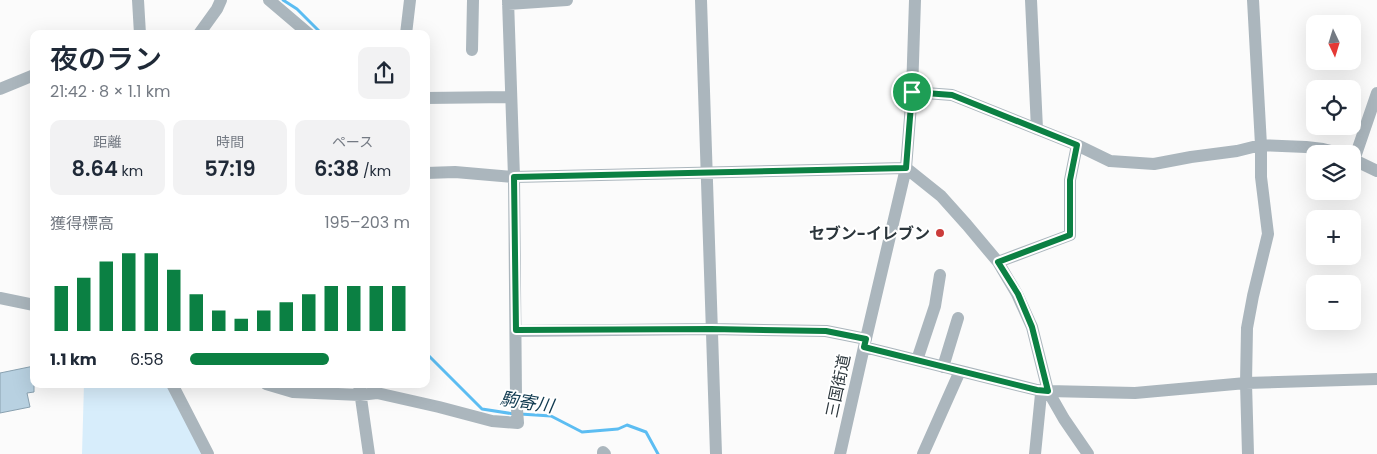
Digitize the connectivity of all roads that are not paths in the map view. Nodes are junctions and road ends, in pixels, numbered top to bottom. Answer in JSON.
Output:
{"nodes":[{"id":1,"x":138,"y":0,"type":"edge"},
{"id":2,"x":221,"y":0,"type":"edge"},
{"id":3,"x":269,"y":0,"type":"edge"},
{"id":4,"x":410,"y":0,"type":"edge"},
{"id":5,"x":473,"y":0,"type":"edge"},
{"id":6,"x":567,"y":0,"type":"edge"},
{"id":7,"x":701,"y":0,"type":"edge"},
{"id":8,"x":915,"y":0,"type":"edge"},
{"id":9,"x":1031,"y":0,"type":"edge"},
{"id":10,"x":1253,"y":0,"type":"edge"},
{"id":11,"x":508,"y":2,"type":"edge"},
{"id":12,"x":140,"y":30,"type":"edge"},
{"id":13,"x":201,"y":30,"type":"edge"},
{"id":14,"x":305,"y":30,"type":"edge"},
{"id":15,"x":406,"y":30,"type":"edge"},
{"id":16,"x":472,"y":50,"type":"dead end"},
{"id":17,"x":30,"y":77,"type":"edge"},
{"id":18,"x":0,"y":89,"type":"edge"},
{"id":19,"x":912,"y":92,"type":"junction"},
{"id":20,"x":1377,"y":93,"type":"edge"},
{"id":21,"x":512,"y":97,"type":"junction"},
{"id":22,"x":430,"y":98,"type":"edge"},
{"id":23,"x":1037,"y":129,"type":"junction"},
{"id":24,"x":1077,"y":145,"type":"junction"},
{"id":25,"x":1358,"y":145,"type":"edge"},
{"id":26,"x":1261,"y":146,"type":"junction"},
{"id":27,"x":1306,"y":147,"type":"edge"},
{"id":28,"x":1361,"y":163,"type":"edge"},
{"id":29,"x":906,"y":168,"type":"junction"},
{"id":30,"x":1377,"y":171,"type":"edge"},
{"id":31,"x":430,"y":173,"type":"edge"},
{"id":32,"x":706,"y":173,"type":"junction"},
{"id":33,"x":514,"y":177,"type":"junction"},
{"id":34,"x":998,"y":262,"type":"junction"},
{"id":35,"x":940,"y":275,"type":"dead end"},
{"id":36,"x":0,"y":298,"type":"edge"},
{"id":37,"x":30,"y":304,"type":"edge"},
{"id":38,"x":958,"y":318,"type":"dead end"},
{"id":39,"x":711,"y":329,"type":"junction"},
{"id":40,"x":516,"y":330,"type":"junction"},
{"id":41,"x":864,"y":343,"type":"junction"},
{"id":42,"x":917,"y":360,"type":"junction"},
{"id":43,"x":943,"y":367,"type":"junction"},
{"id":44,"x":960,"y":371,"type":"junction"},
{"id":45,"x":1377,"y":379,"type":"edge"},
{"id":46,"x":1246,"y":383,"type":"junction"},
{"id":47,"x":174,"y":388,"type":"edge"},
{"id":48,"x":279,"y":388,"type":"edge"},
{"id":49,"x":360,"y":390,"type":"edge"},
{"id":50,"x":1048,"y":391,"type":"junction"},
{"id":51,"x":208,"y":454,"type":"edge"},
{"id":52,"x":368,"y":454,"type":"edge"},
{"id":53,"x":716,"y":454,"type":"edge"},
{"id":54,"x":840,"y":454,"type":"edge"},
{"id":55,"x":923,"y":454,"type":"edge"},
{"id":56,"x":1035,"y":454,"type":"edge"},
{"id":57,"x":1088,"y":454,"type":"edge"},
{"id":58,"x":1248,"y":454,"type":"edge"}],
"edges":[{"from":1,"to":12,"type":"street"},
{"from":2,"to":13,"type":"street"},
{"from":3,"to":14,"type":"street"},
{"from":4,"to":15,"type":"street"},
{"from":5,"to":16,"type":"street"},
{"from":6,"to":11,"type":"street"},
{"from":7,"to":32,"type":"street"},
{"from":8,"to":19,"type":"street","name":"三国街道"},
{"from":9,"to":23,"type":"street"},
{"from":10,"to":26,"type":"street"},
{"from":11,"to":21,"type":"street"},
{"from":17,"to":18,"type":"street"},
{"from":19,"to":23,"type":"street"},
{"from":19,"to":29,"type":"street","name":"三国街道"},
{"from":20,"to":25,"type":"street"},
{"from":21,"to":22,"type":"street"},
{"from":21,"to":33,"type":"street"},
{"from":23,"to":24,"type":"street"},
{"from":24,"to":26,"type":"street"},
{"from":24,"to":34,"type":"street"},
{"from":26,"to":27,"type":"street"},
{"from":26,"to":46,"type":"street"},
{"from":28,"to":30,"type":"street"},
{"from":29,"to":32,"type":"street"},
{"from":29,"to":34,"type":"street"},
{"from":29,"to":41,"type":"street","name":"三国街道"},
{"from":31,"to":33,"type":"street"},
{"from":32,"to":33,"type":"street"},
{"from":32,"to":39,"type":"street"},
{"from":33,"to":40,"type":"street"},
{"from":34,"to":50,"type":"street"},
{"from":35,"to":42,"type":"street"},
{"from":36,"to":37,"type":"street"},
{"from":38,"to":43,"type":"street"},
{"from":39,"to":40,"type":"street"},
{"from":39,"to":41,"type":"street"},
{"from":39,"to":53,"type":"street"},
{"from":40,"to":49,"type":"street"},
{"from":41,"to":42,"type":"street"},
{"from":41,"to":54,"type":"street","name":"三国街道"},
{"from":42,"to":43,"type":"street"},
{"from":43,"to":44,"type":"street"},
{"from":44,"to":50,"type":"street"},
{"from":44,"to":55,"type":"street"},
{"from":45,"to":46,"type":"street"},
{"from":46,"to":50,"type":"street"},
{"from":46,"to":58,"type":"street"},
{"from":47,"to":51,"type":"street"},
{"from":48,"to":49,"type":"street"},
{"from":49,"to":52,"type":"street"},
{"from":50,"to":56,"type":"street"},
{"from":50,"to":57,"type":"street"}]}
